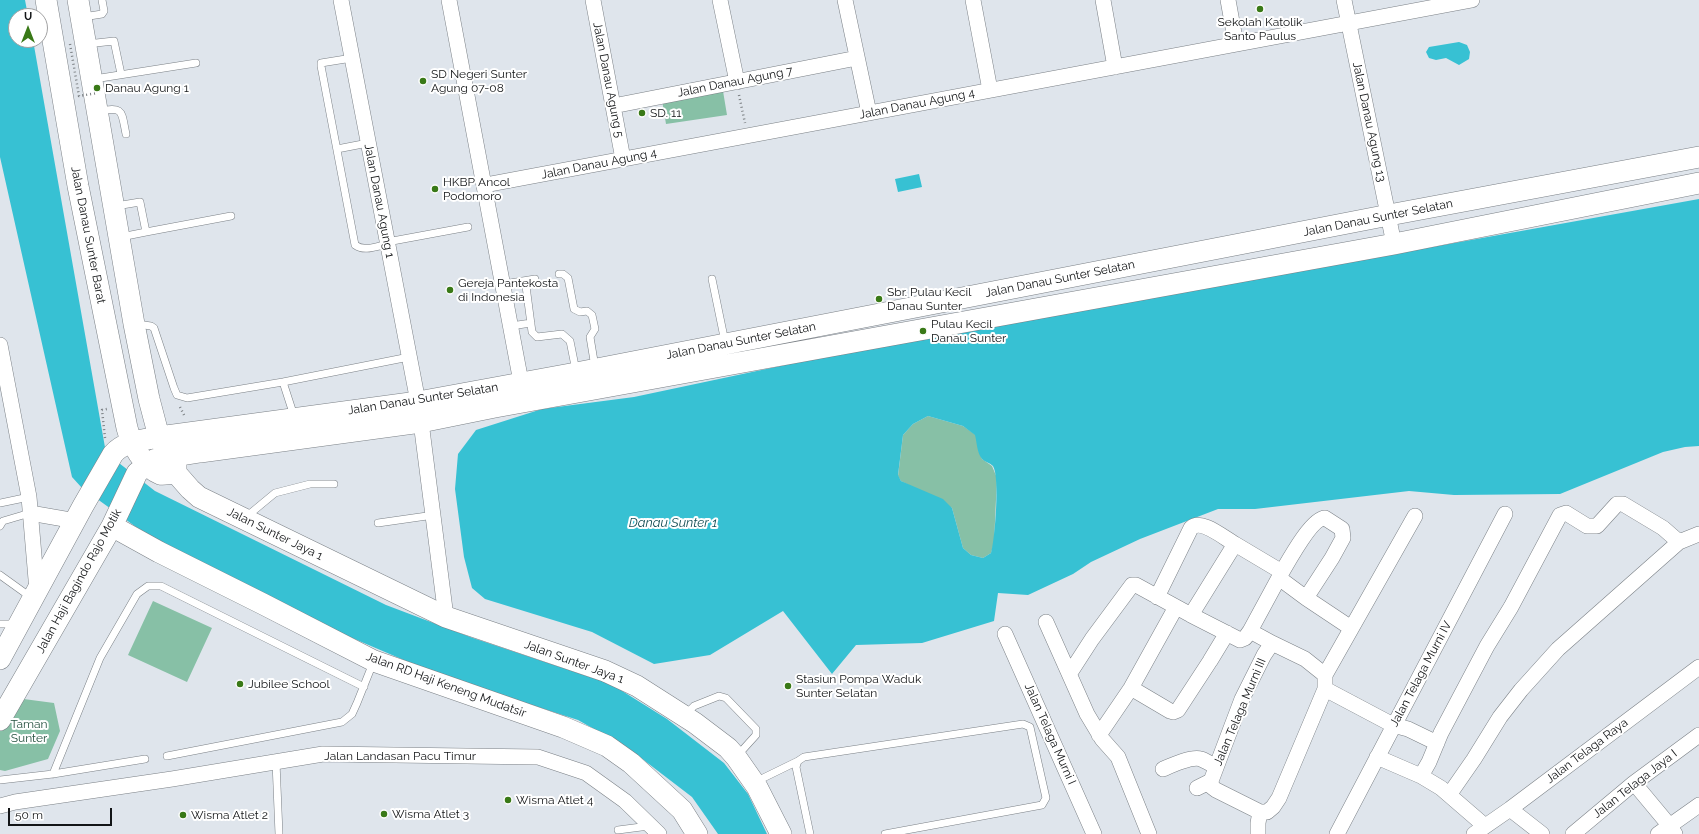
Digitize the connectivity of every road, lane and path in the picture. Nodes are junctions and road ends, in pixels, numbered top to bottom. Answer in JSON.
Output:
{"nodes":[{"id":1,"x":46,"y":0,"type":"edge"},
{"id":2,"x":102,"y":0,"type":"edge"},
{"id":3,"x":341,"y":0,"type":"edge"},
{"id":4,"x":449,"y":0,"type":"edge"},
{"id":5,"x":593,"y":0,"type":"edge"},
{"id":6,"x":720,"y":0,"type":"edge"},
{"id":7,"x":845,"y":0,"type":"edge"},
{"id":8,"x":973,"y":0,"type":"edge"},
{"id":9,"x":1103,"y":0,"type":"edge"},
{"id":10,"x":1228,"y":0,"type":"edge"},
{"id":11,"x":1344,"y":0,"type":"edge"},
{"id":12,"x":1472,"y":0,"type":"edge"},
{"id":13,"x":80,"y":9,"type":"edge"},
{"id":14,"x":1349,"y":23,"type":"junction"},
{"id":15,"x":78,"y":44,"type":"junction"},
{"id":16,"x":1236,"y":44,"type":"junction"},
{"id":17,"x":352,"y":58,"type":"junction"},
{"id":18,"x":857,"y":58,"type":"junction"},
{"id":19,"x":196,"y":63,"type":"dead end"},
{"id":20,"x":1116,"y":67,"type":"junction"},
{"id":21,"x":121,"y":74,"type":"junction"},
{"id":22,"x":737,"y":82,"type":"junction"},
{"id":23,"x":990,"y":90,"type":"junction"},
{"id":24,"x":95,"y":95,"type":"junction"},
{"id":25,"x":613,"y":106,"type":"junction"},
{"id":26,"x":869,"y":113,"type":"junction"},
{"id":27,"x":126,"y":134,"type":"dead end"},
{"id":28,"x":748,"y":136,"type":"junction"},
{"id":29,"x":368,"y":143,"type":"junction"},
{"id":30,"x":337,"y":149,"type":"junction"},
{"id":31,"x":1699,"y":157,"type":"edge"},
{"id":32,"x":623,"y":159,"type":"junction"},
{"id":33,"x":1699,"y":183,"type":"edge"},
{"id":34,"x":485,"y":185,"type":"junction"},
{"id":35,"x":114,"y":206,"type":"junction"},
{"id":36,"x":1389,"y":215,"type":"junction"},
{"id":37,"x":231,"y":216,"type":"dead end"},
{"id":38,"x":468,"y":227,"type":"dead end"},
{"id":39,"x":146,"y":232,"type":"junction"},
{"id":40,"x":119,"y":237,"type":"junction"},
{"id":41,"x":387,"y":243,"type":"junction"},
{"id":42,"x":1394,"y":244,"type":"junction"},
{"id":43,"x":559,"y":274,"type":"dead end"},
{"id":44,"x":712,"y":278,"type":"dead end"},
{"id":45,"x":504,"y":284,"type":"junction"},
{"id":46,"x":531,"y":323,"type":"junction"},
{"id":47,"x":134,"y":324,"type":"junction"},
{"id":48,"x":511,"y":326,"type":"junction"},
{"id":49,"x":725,"y":344,"type":"junction"},
{"id":50,"x":0,"y":345,"type":"edge"},
{"id":51,"x":409,"y":357,"type":"junction"},
{"id":52,"x":586,"y":371,"type":"junction"},
{"id":53,"x":3,"y":375,"type":"edge"},
{"id":54,"x":283,"y":382,"type":"junction"},
{"id":55,"x":521,"y":382,"type":"junction"},
{"id":56,"x":5,"y":395,"type":"edge"},
{"id":57,"x":178,"y":402,"type":"dead end"},
{"id":58,"x":419,"y":412,"type":"junction"},
{"id":59,"x":295,"y":418,"type":"junction"},
{"id":60,"x":193,"y":433,"type":"junction"},
{"id":61,"x":159,"y":438,"type":"junction"},
{"id":62,"x":131,"y":443,"type":"junction"},
{"id":63,"x":172,"y":465,"type":"junction"},
{"id":64,"x":141,"y":470,"type":"junction"},
{"id":65,"x":334,"y":484,"type":"dead end"},
{"id":66,"x":29,"y":497,"type":"junction"},
{"id":67,"x":0,"y":503,"type":"edge"},
{"id":68,"x":30,"y":513,"type":"junction"},
{"id":69,"x":79,"y":513,"type":"junction"},
{"id":70,"x":1505,"y":514,"type":"dead end"},
{"id":71,"x":434,"y":515,"type":"junction"},
{"id":72,"x":1415,"y":516,"type":"dead end"},
{"id":73,"x":243,"y":519,"type":"junction"},
{"id":74,"x":114,"y":521,"type":"junction"},
{"id":75,"x":378,"y":523,"type":"dead end"},
{"id":76,"x":0,"y":526,"type":"edge"},
{"id":77,"x":1699,"y":534,"type":"edge"},
{"id":78,"x":1679,"y":542,"type":"junction"},
{"id":79,"x":1235,"y":544,"type":"junction"},
{"id":80,"x":0,"y":574,"type":"edge"},
{"id":81,"x":1280,"y":575,"type":"junction"},
{"id":82,"x":35,"y":596,"type":"junction"},
{"id":83,"x":1157,"y":597,"type":"junction"},
{"id":84,"x":1306,"y":598,"type":"junction"},
{"id":85,"x":1176,"y":607,"type":"junction"},
{"id":86,"x":1190,"y":615,"type":"junction"},
{"id":87,"x":446,"y":617,"type":"junction"},
{"id":88,"x":1046,"y":622,"type":"dead end"},
{"id":89,"x":9,"y":624,"type":"edge"},
{"id":90,"x":1351,"y":628,"type":"junction"},
{"id":91,"x":1250,"y":631,"type":"junction"},
{"id":92,"x":1227,"y":633,"type":"junction"},
{"id":93,"x":1005,"y":634,"type":"dead end"},
{"id":94,"x":1272,"y":643,"type":"junction"},
{"id":95,"x":0,"y":659,"type":"edge"},
{"id":96,"x":374,"y":661,"type":"junction"},
{"id":97,"x":1699,"y":667,"type":"edge"},
{"id":98,"x":1070,"y":673,"type":"junction"},
{"id":99,"x":1325,"y":682,"type":"junction"},
{"id":100,"x":364,"y":687,"type":"junction"},
{"id":101,"x":1131,"y":688,"type":"junction"},
{"id":102,"x":684,"y":716,"type":"junction"},
{"id":103,"x":0,"y":720,"type":"edge"},
{"id":104,"x":1394,"y":725,"type":"junction"},
{"id":105,"x":1099,"y":735,"type":"junction"},
{"id":106,"x":1699,"y":735,"type":"edge"},
{"id":107,"x":1437,"y":743,"type":"junction"},
{"id":108,"x":167,"y":756,"type":"dead end"},
{"id":109,"x":736,"y":757,"type":"junction"},
{"id":110,"x":1377,"y":757,"type":"junction"},
{"id":111,"x":144,"y":759,"type":"dead end"},
{"id":112,"x":798,"y":761,"type":"junction"},
{"id":113,"x":276,"y":762,"type":"junction"},
{"id":114,"x":1163,"y":768,"type":"dead end"},
{"id":115,"x":53,"y":774,"type":"junction"},
{"id":116,"x":1213,"y":774,"type":"junction"},
{"id":117,"x":1421,"y":776,"type":"junction"},
{"id":118,"x":0,"y":780,"type":"edge"},
{"id":119,"x":753,"y":783,"type":"junction"},
{"id":120,"x":1634,"y":783,"type":"junction"},
{"id":121,"x":1197,"y":788,"type":"dead end"},
{"id":122,"x":1449,"y":795,"type":"junction"},
{"id":123,"x":1699,"y":805,"type":"edge"},
{"id":124,"x":0,"y":806,"type":"edge"},
{"id":125,"x":1510,"y":809,"type":"junction"},
{"id":126,"x":1260,"y":812,"type":"junction"},
{"id":127,"x":618,"y":830,"type":"dead end"},
{"id":128,"x":655,"y":830,"type":"edge"},
{"id":129,"x":1480,"y":830,"type":"edge"},
{"id":130,"x":1667,"y":831,"type":"edge"},
{"id":131,"x":1538,"y":833,"type":"edge"},
{"id":132,"x":279,"y":834,"type":"edge"},
{"id":133,"x":697,"y":834,"type":"edge"},
{"id":134,"x":781,"y":834,"type":"edge"},
{"id":135,"x":810,"y":834,"type":"edge"},
{"id":136,"x":885,"y":834,"type":"edge"},
{"id":137,"x":1094,"y":834,"type":"edge"},
{"id":138,"x":1149,"y":834,"type":"edge"},
{"id":139,"x":1258,"y":834,"type":"edge"},
{"id":140,"x":1337,"y":834,"type":"edge"},
{"id":141,"x":1572,"y":834,"type":"edge"}],
"edges":[{"from":1,"to":62,"type":"street","name":"Jalan Danau Sunter Barat"},
{"from":2,"to":13,"type":"lane"},
{"from":3,"to":17,"type":"street","name":"Jalan Danau Agung 1"},
{"from":4,"to":34,"type":"street"},
{"from":5,"to":25,"type":"street","name":"Jalan Danau Agung 5"},
{"from":6,"to":22,"type":"street"},
{"from":7,"to":18,"type":"street"},
{"from":8,"to":23,"type":"street"},
{"from":9,"to":20,"type":"street"},
{"from":10,"to":16,"type":"street"},
{"from":11,"to":14,"type":"street","name":"Jalan Danau Agung 13"},
{"from":12,"to":14,"type":"street","name":"Jalan Danau Agung 4"},
{"from":13,"to":15,"type":"street"},
{"from":14,"to":16,"type":"street","name":"Jalan Danau Agung 4"},
{"from":14,"to":36,"type":"street","name":"Jalan Danau Agung 13"},
{"from":15,"to":21,"type":"lane"},
{"from":15,"to":24,"type":"street"},
{"from":15,"to":24,"type":"path","bridge":true},
{"from":16,"to":20,"type":"street","name":"Jalan Danau Agung 4"},
{"from":17,"to":29,"type":"street","name":"Jalan Danau Agung 1"},
{"from":17,"to":30,"type":"lane"},
{"from":18,"to":22,"type":"street","name":"Jalan Danau Agung 7"},
{"from":18,"to":26,"type":"street"},
{"from":19,"to":21,"type":"lane"},
{"from":20,"to":23,"type":"street","name":"Jalan Danau Agung 4"},
{"from":21,"to":24,"type":"lane"},
{"from":22,"to":25,"type":"street","name":"Jalan Danau Agung 7"},
{"from":22,"to":28,"type":"path"},
{"from":23,"to":26,"type":"street","name":"Jalan Danau Agung 4"},
{"from":24,"to":27,"type":"lane"},
{"from":24,"to":35,"type":"street"},
{"from":25,"to":32,"type":"street","name":"Jalan Danau Agung 5"},
{"from":26,"to":28,"type":"street","name":"Jalan Danau Agung 4"},
{"from":28,"to":32,"type":"street","name":"Jalan Danau Agung 4"},
{"from":29,"to":30,"type":"lane"},
{"from":29,"to":41,"type":"street","name":"Jalan Danau Agung 1"},
{"from":30,"to":41,"type":"lane"},
{"from":31,"to":36,"type":"street","name":"Jalan Danau Sunter Selatan"},
{"from":32,"to":34,"type":"street","name":"Jalan Danau Agung 4"},
{"from":33,"to":42,"type":"street","name":"Jalan Danau Sunter Selatan"},
{"from":34,"to":45,"type":"street"},
{"from":35,"to":39,"type":"lane"},
{"from":35,"to":40,"type":"street"},
{"from":36,"to":42,"type":"street","name":"Jalan Danau Agung 13"},
{"from":36,"to":49,"type":"street","name":"Jalan Danau Sunter Selatan"},
{"from":37,"to":39,"type":"lane"},
{"from":38,"to":41,"type":"lane"},
{"from":39,"to":40,"type":"lane"},
{"from":40,"to":47,"type":"street"},
{"from":41,"to":51,"type":"street","name":"Jalan Danau Agung 1"},
{"from":42,"to":58,"type":"street","name":"Jalan Danau Sunter Selatan"},
{"from":43,"to":52,"type":"lane"},
{"from":44,"to":49,"type":"lane"},
{"from":45,"to":46,"type":"lane"},
{"from":45,"to":48,"type":"street"},
{"from":46,"to":48,"type":"lane"},
{"from":46,"to":52,"type":"lane"},
{"from":47,"to":54,"type":"lane"},
{"from":47,"to":61,"type":"street"},
{"from":48,"to":55,"type":"street"},
{"from":49,"to":52,"type":"street","name":"Jalan Danau Sunter Selatan"},
{"from":50,"to":53,"type":"street"},
{"from":51,"to":54,"type":"lane"},
{"from":51,"to":58,"type":"street","name":"Jalan Danau Agung 1"},
{"from":52,"to":55,"type":"street","name":"Jalan Danau Sunter Selatan"},
{"from":53,"to":56,"type":"street"},
{"from":54,"to":59,"type":"lane"},
{"from":55,"to":58,"type":"street","name":"Jalan Danau Sunter Selatan"},
{"from":56,"to":66,"type":"street"},
{"from":57,"to":60,"type":"path"},
{"from":58,"to":59,"type":"street","name":"Jalan Danau Sunter Selatan"},
{"from":58,"to":63,"type":"street","name":"Jalan Danau Sunter Selatan"},
{"from":58,"to":71,"type":"street"},
{"from":59,"to":60,"type":"street","name":"Jalan Danau Sunter Selatan"},
{"from":60,"to":61,"type":"street","name":"Jalan Danau Sunter Selatan"},
{"from":61,"to":62,"type":"street"},
{"from":61,"to":63,"type":"street"},
{"from":62,"to":64,"type":"street","name":"Jalan Danau Sunter Barat"},
{"from":62,"to":69,"type":"street"},
{"from":63,"to":64,"type":"street"},
{"from":63,"to":73,"type":"street","name":"Jalan Sunter Jaya 1"},
{"from":64,"to":74,"type":"street","name":"Jalan Haji Bagindo Rajo Motik"},
{"from":65,"to":73,"type":"lane"},
{"from":66,"to":67,"type":"lane"},
{"from":66,"to":68,"type":"street"},
{"from":68,"to":69,"type":"street"},
{"from":68,"to":76,"type":"lane"},
{"from":68,"to":82,"type":"street"},
{"from":69,"to":82,"type":"street"},
{"from":70,"to":104,"type":"street","name":"Jalan Telaga Murni IV"},
{"from":71,"to":75,"type":"lane"},
{"from":71,"to":87,"type":"street"},
{"from":72,"to":90,"type":"street"},
{"from":73,"to":87,"type":"street","name":"Jalan Sunter Jaya 1"},
{"from":74,"to":96,"type":"street","name":"Jalan RD Haji Keneng Mudatsir"},
{"from":74,"to":103,"type":"street","name":"Jalan Haji Bagindo Rajo Motik"},
{"from":77,"to":78,"type":"street"},
{"from":78,"to":107,"type":"street"},
{"from":78,"to":122,"type":"street"},
{"from":79,"to":81,"type":"street"},
{"from":79,"to":83,"type":"street"},
{"from":79,"to":86,"type":"street"},
{"from":80,"to":82,"type":"lane"},
{"from":81,"to":84,"type":"street"},
{"from":81,"to":84,"type":"street"},
{"from":81,"to":91,"type":"street"},
{"from":82,"to":89,"type":"street"},
{"from":83,"to":85,"type":"street"},
{"from":83,"to":98,"type":"street"},
{"from":84,"to":90,"type":"street"},
{"from":85,"to":86,"type":"street"},
{"from":85,"to":101,"type":"street"},
{"from":86,"to":92,"type":"street"},
{"from":87,"to":102,"type":"street","name":"Jalan Sunter Jaya 1"},
{"from":88,"to":98,"type":"street"},
{"from":89,"to":95,"type":"street"},
{"from":90,"to":99,"type":"street"},
{"from":91,"to":92,"type":"street"},
{"from":91,"to":94,"type":"street"},
{"from":92,"to":101,"type":"street"},
{"from":93,"to":137,"type":"street","name":"Jalan Telaga Murni I"},
{"from":94,"to":99,"type":"street"},
{"from":94,"to":116,"type":"street","name":"Jalan Telaga Murni III"},
{"from":96,"to":100,"type":"lane"},
{"from":96,"to":133,"type":"street","name":"Jalan RD Haji Keneng Mudatsir"},
{"from":97,"to":125,"type":"street","name":"Jalan Telaga Raya"},
{"from":98,"to":105,"type":"street"},
{"from":99,"to":104,"type":"street"},
{"from":99,"to":126,"type":"street"},
{"from":100,"to":108,"type":"lane"},
{"from":100,"to":115,"type":"lane"},
{"from":101,"to":105,"type":"street"},
{"from":102,"to":109,"type":"street","name":"Jalan Sunter Jaya 1"},
{"from":102,"to":109,"type":"lane"},
{"from":104,"to":107,"type":"street"},
{"from":104,"to":110,"type":"street","name":"Jalan Telaga Murni IV"},
{"from":105,"to":138,"type":"street"},
{"from":106,"to":120,"type":"street","name":"Jalan Telaga Jaya I"},
{"from":107,"to":117,"type":"street"},
{"from":109,"to":119,"type":"street","name":"Jalan Sunter Jaya 1"},
{"from":110,"to":117,"type":"street"},
{"from":110,"to":140,"type":"street","name":"Jalan Telaga Murni IV"},
{"from":111,"to":115,"type":"lane"},
{"from":112,"to":119,"type":"lane"},
{"from":112,"to":135,"type":"lane"},
{"from":112,"to":136,"type":"lane"},
{"from":113,"to":124,"type":"street","name":"Jalan Landasan Pacu Timur"},
{"from":113,"to":128,"type":"street","name":"Jalan Landasan Pacu Timur"},
{"from":113,"to":132,"type":"lane"},
{"from":114,"to":116,"type":"street"},
{"from":115,"to":118,"type":"lane"},
{"from":116,"to":121,"type":"street"},
{"from":116,"to":126,"type":"street","name":"Jalan Telaga Murni III"},
{"from":117,"to":122,"type":"street"},
{"from":119,"to":134,"type":"street","name":"Jalan Sunter Jaya 1"},
{"from":120,"to":130,"type":"street"},
{"from":120,"to":141,"type":"street","name":"Jalan Telaga Jaya I"},
{"from":122,"to":129,"type":"street"},
{"from":123,"to":130,"type":"street"},
{"from":125,"to":129,"type":"street","name":"Jalan Telaga Raya"},
{"from":125,"to":131,"type":"street"},
{"from":126,"to":139,"type":"street"},
{"from":127,"to":128,"type":"lane"}]}
